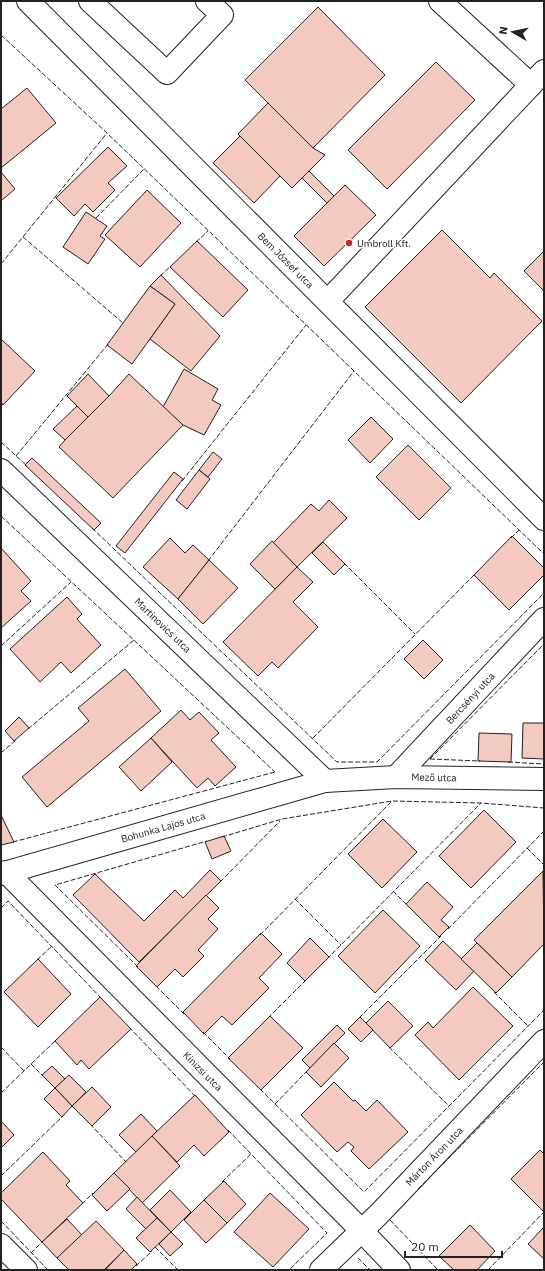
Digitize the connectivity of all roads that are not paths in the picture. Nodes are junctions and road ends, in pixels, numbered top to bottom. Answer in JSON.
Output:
{"nodes":[{"id":1,"x":90,"y":1,"type":"edge"},
{"id":2,"x":207,"y":1,"type":"edge"},
{"id":3,"x":440,"y":1,"type":"edge"},
{"id":4,"x":30,"y":2,"type":"edge"},
{"id":5,"x":538,"y":78,"type":"edge"},
{"id":6,"x":328,"y":301,"type":"junction"},
{"id":7,"x":1,"y":470,"type":"edge"},
{"id":8,"x":544,"y":520,"type":"edge"},
{"id":9,"x":544,"y":619,"type":"edge"},
{"id":10,"x":396,"y":777,"type":"junction"},
{"id":11,"x":544,"y":779,"type":"edge"},
{"id":12,"x":325,"y":781,"type":"junction"},
{"id":13,"x":4,"y":873,"type":"edge"},
{"id":14,"x":544,"y":1041,"type":"edge"},
{"id":15,"x":361,"y":1230,"type":"junction"},
{"id":16,"x":1,"y":1246,"type":"edge"},
{"id":17,"x":26,"y":1270,"type":"edge"},
{"id":18,"x":321,"y":1270,"type":"edge"},
{"id":19,"x":399,"y":1270,"type":"edge"}],
"edges":[{"from":1,"to":2,"type":"street"},
{"from":3,"to":5,"type":"street"},
{"from":4,"to":6,"type":"street","name":"Bem József utca"},
{"from":5,"to":6,"type":"street"},
{"from":6,"to":8,"type":"street","name":"Bem József utca"},
{"from":7,"to":12,"type":"street","name":"Martinovics utca"},
{"from":9,"to":10,"type":"street","name":"Bercsényi utca"},
{"from":10,"to":11,"type":"street","name":"Mező utca"},
{"from":10,"to":12,"type":"street","name":"Mező utca"},
{"from":12,"to":13,"type":"street","name":"Bohunka Lajos utca"},
{"from":13,"to":15,"type":"street","name":"Kinizsi utca"},
{"from":14,"to":15,"type":"street","name":"Márton Áron utca"},
{"from":15,"to":18,"type":"street","name":"Márton Áron utca"},
{"from":15,"to":19,"type":"street","name":"Kinizsi utca"},
{"from":16,"to":17,"type":"street"}]}
